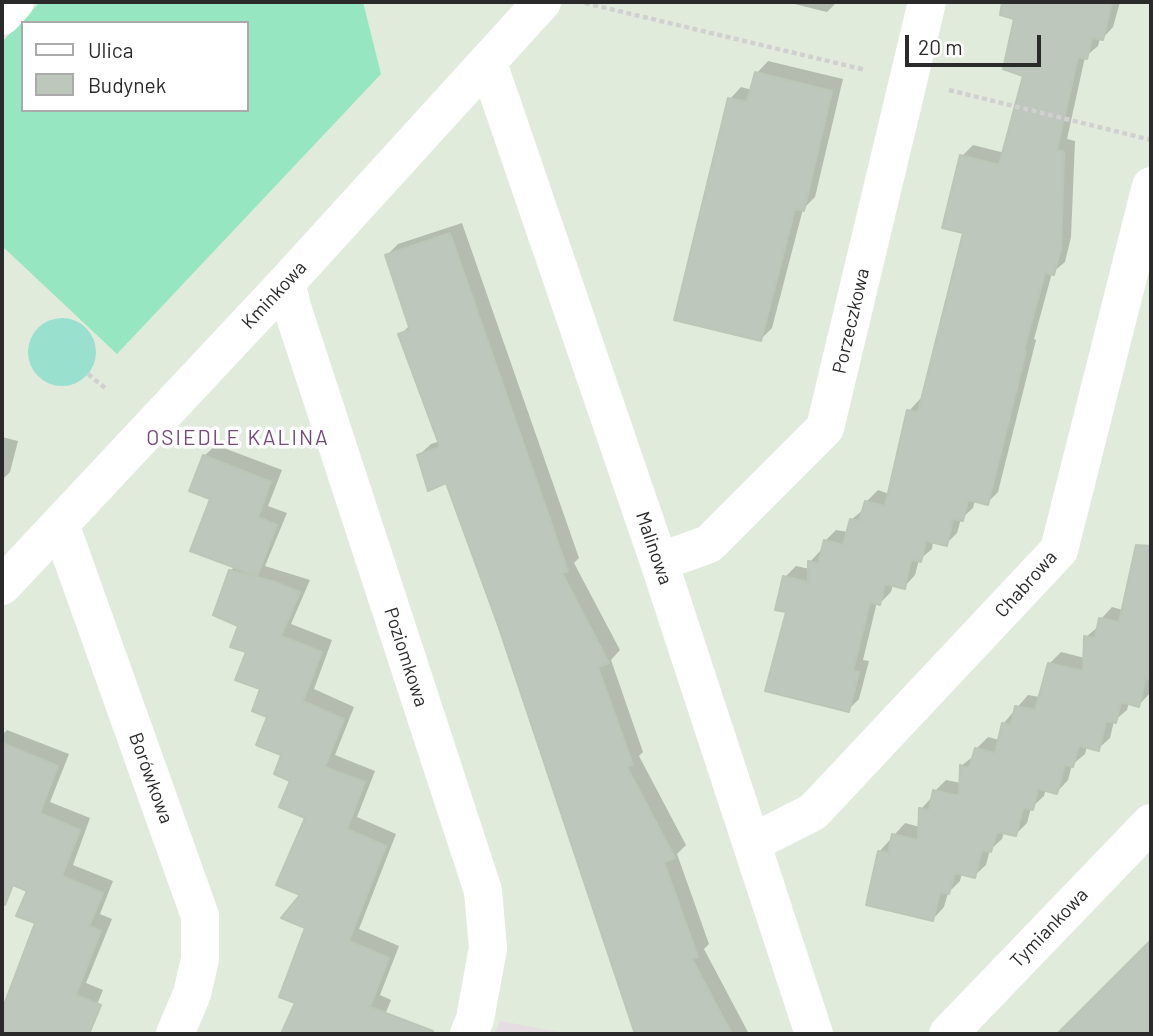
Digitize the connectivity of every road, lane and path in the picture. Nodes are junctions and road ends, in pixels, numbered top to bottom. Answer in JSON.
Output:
{"nodes":[{"id":1,"x":15,"y":2,"type":"edge"},
{"id":2,"x":542,"y":2,"type":"edge"},
{"id":3,"x":927,"y":2,"type":"edge"},
{"id":4,"x":2,"y":16,"type":"edge"},
{"id":5,"x":488,"y":64,"type":"junction"},
{"id":6,"x":1151,"y":186,"type":"edge"},
{"id":7,"x":286,"y":283,"type":"junction"},
{"id":8,"x":88,"y":374,"type":"dead end"},
{"id":9,"x":105,"y":388,"type":"dead end"},
{"id":10,"x":60,"y":524,"type":"junction"},
{"id":11,"x":659,"y":562,"type":"junction"},
{"id":12,"x":2,"y":586,"type":"edge"},
{"id":13,"x":1151,"y":822,"type":"edge"},
{"id":14,"x":752,"y":843,"type":"junction"},
{"id":15,"x":175,"y":1034,"type":"edge"},
{"id":16,"x":469,"y":1034,"type":"edge"},
{"id":17,"x":814,"y":1034,"type":"edge"},
{"id":18,"x":948,"y":1034,"type":"edge"}],
"edges":[{"from":1,"to":4,"type":"street"},
{"from":2,"to":5,"type":"street","name":"Kminkowa"},
{"from":3,"to":11,"type":"street","name":"Porzeczkowa"},
{"from":5,"to":7,"type":"street","name":"Kminkowa"},
{"from":5,"to":11,"type":"street","name":"Malinowa"},
{"from":6,"to":14,"type":"street","name":"Chabrowa"},
{"from":7,"to":10,"type":"street","name":"Kminkowa"},
{"from":7,"to":16,"type":"street","name":"Poziomkowa"},
{"from":8,"to":9,"type":"path"},
{"from":10,"to":12,"type":"street","name":"Kminkowa"},
{"from":10,"to":15,"type":"street","name":"Borówkowa"},
{"from":11,"to":14,"type":"street","name":"Malinowa"},
{"from":13,"to":18,"type":"street","name":"Tymiankowa"},
{"from":14,"to":17,"type":"street","name":"Malinowa"}]}
